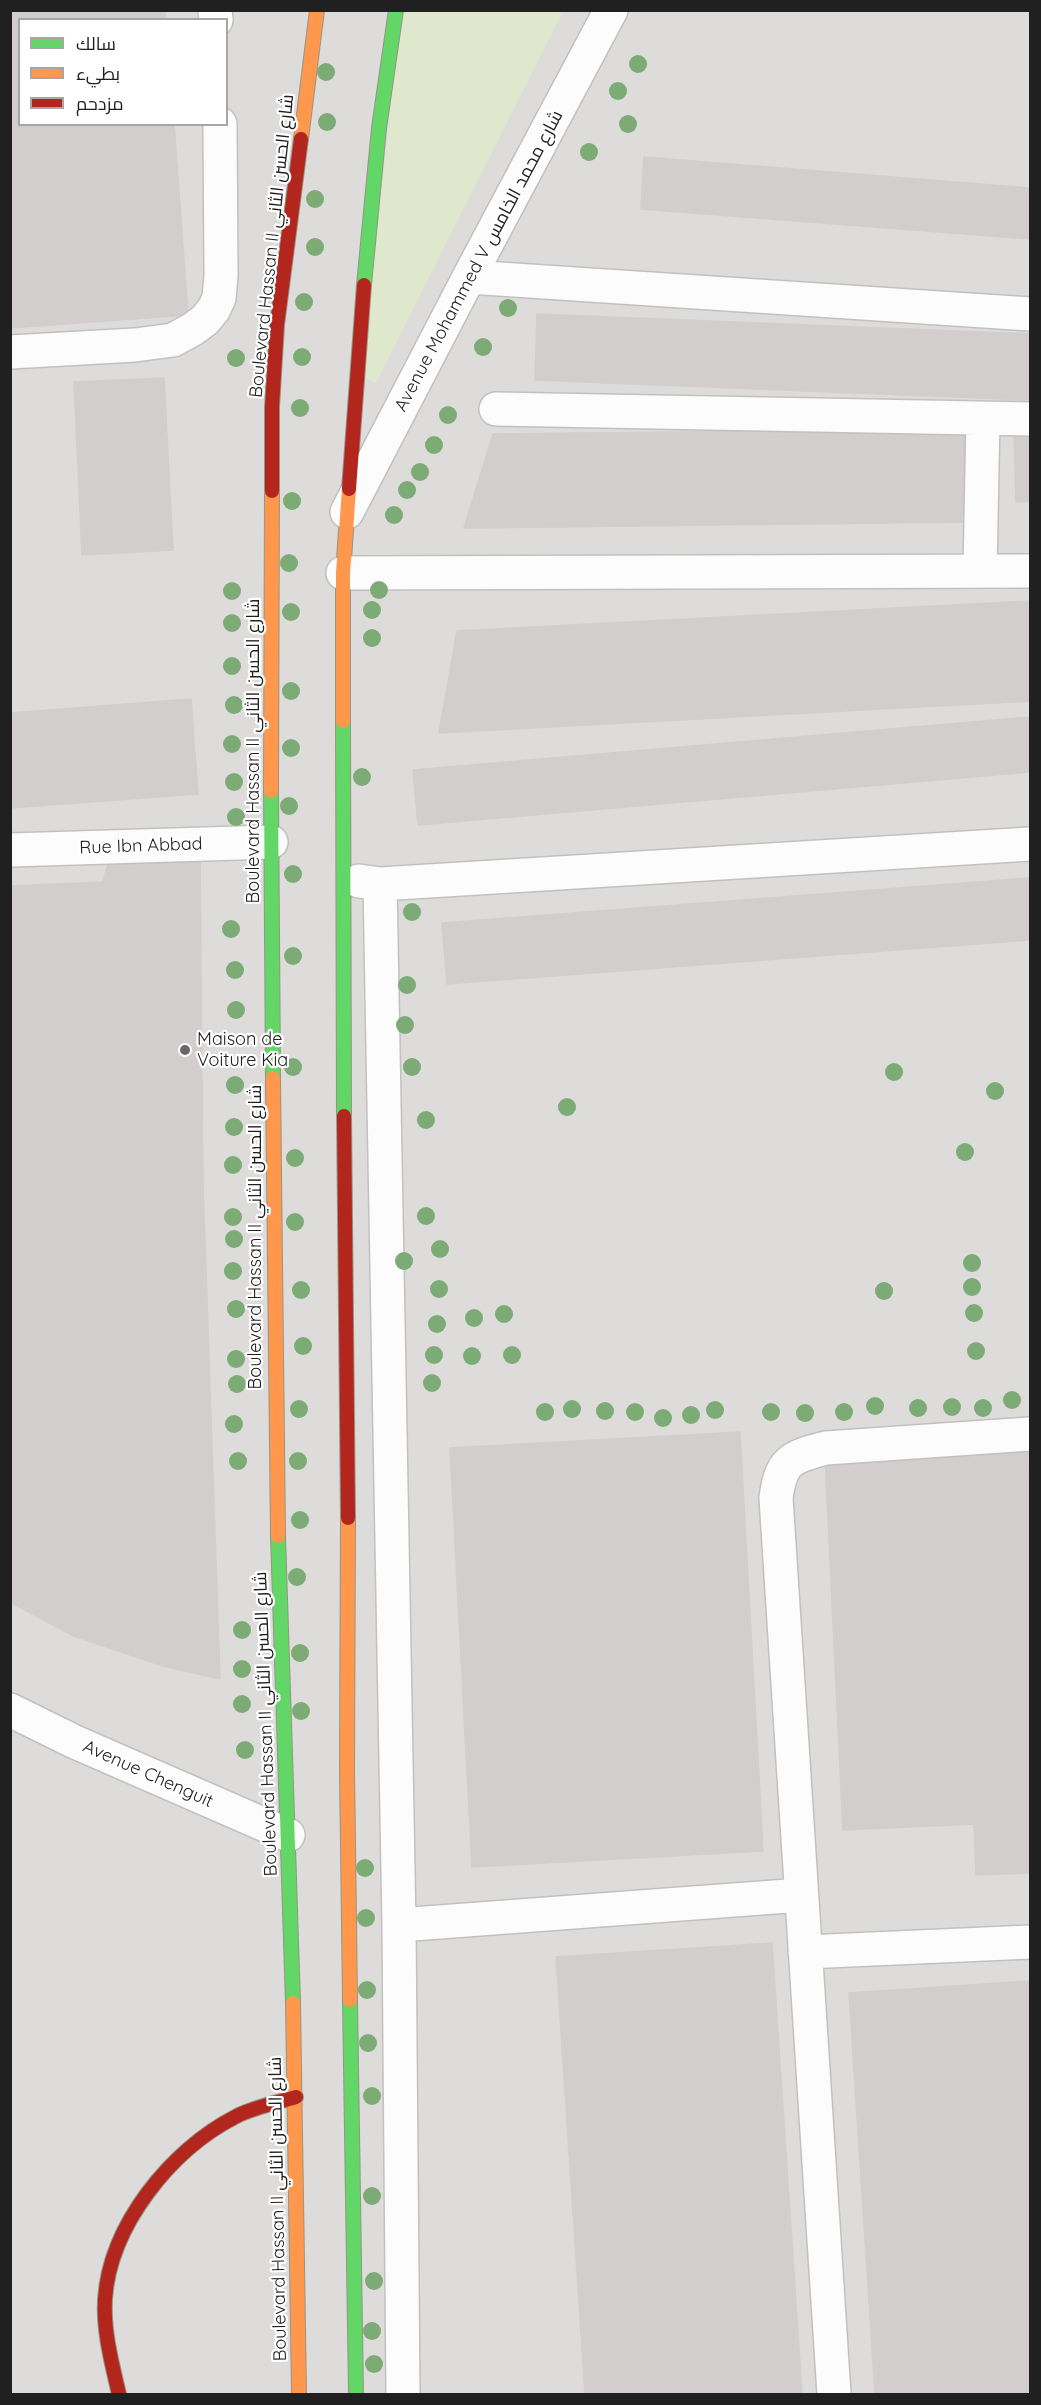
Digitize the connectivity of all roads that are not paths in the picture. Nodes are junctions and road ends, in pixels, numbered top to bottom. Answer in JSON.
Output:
{"nodes":[{"id":1,"x":317,"y":10,"type":"edge"},
{"id":2,"x":396,"y":10,"type":"edge"},
{"id":3,"x":611,"y":10,"type":"edge"},
{"id":4,"x":220,"y":126,"type":"edge"},
{"id":5,"x":469,"y":277,"type":"junction"},
{"id":6,"x":1030,"y":314,"type":"edge"},
{"id":7,"x":10,"y":352,"type":"edge"},
{"id":8,"x":496,"y":409,"type":"dead end"},
{"id":9,"x":983,"y":419,"type":"junction"},
{"id":10,"x":1030,"y":419,"type":"edge"},
{"id":11,"x":347,"y":512,"type":"junction"},
{"id":12,"x":980,"y":570,"type":"junction"},
{"id":13,"x":1030,"y":571,"type":"edge"},
{"id":14,"x":343,"y":573,"type":"junction"},
{"id":15,"x":271,"y":842,"type":"junction"},
{"id":16,"x":1030,"y":844,"type":"edge"},
{"id":17,"x":10,"y":850,"type":"edge"},
{"id":18,"x":342,"y":878,"type":"junction"},
{"id":19,"x":380,"y":884,"type":"junction"},
{"id":20,"x":1030,"y":1434,"type":"edge"},
{"id":21,"x":10,"y":1710,"type":"edge"},
{"id":22,"x":288,"y":1835,"type":"junction"},
{"id":23,"x":801,"y":1895,"type":"junction"},
{"id":24,"x":399,"y":1925,"type":"junction"},
{"id":25,"x":1030,"y":1942,"type":"edge"},
{"id":26,"x":805,"y":1952,"type":"junction"},
{"id":27,"x":296,"y":2097,"type":"junction"},
{"id":28,"x":119,"y":2394,"type":"edge"},
{"id":29,"x":298,"y":2394,"type":"edge"},
{"id":30,"x":356,"y":2394,"type":"edge"},
{"id":31,"x":403,"y":2394,"type":"edge"},
{"id":32,"x":834,"y":2394,"type":"edge"}],
"edges":[{"from":1,"to":15,"type":"main road","name":"Boulevard Hassan II شارع الحسن الثاني"},
{"from":2,"to":11,"type":"main road"},
{"from":3,"to":5,"type":"street","name":"Avenue Mohammed V شارع محمد الخامس"},
{"from":4,"to":7,"type":"street"},
{"from":5,"to":6,"type":"street"},
{"from":5,"to":11,"type":"street","name":"Avenue Mohammed V شارع محمد الخامس"},
{"from":8,"to":9,"type":"street"},
{"from":9,"to":10,"type":"street"},
{"from":9,"to":12,"type":"street"},
{"from":11,"to":14,"type":"main road"},
{"from":12,"to":13,"type":"street"},
{"from":12,"to":14,"type":"street"},
{"from":14,"to":18,"type":"main road"},
{"from":15,"to":17,"type":"street","name":"Rue Ibn Abbad"},
{"from":15,"to":22,"type":"main road","name":"Boulevard Hassan II شارع الحسن الثاني"},
{"from":16,"to":19,"type":"street"},
{"from":18,"to":19,"type":"street"},
{"from":18,"to":30,"type":"main road"},
{"from":19,"to":24,"type":"street"},
{"from":20,"to":23,"type":"street"},
{"from":21,"to":22,"type":"street","name":"Avenue Chenguit"},
{"from":22,"to":27,"type":"main road","name":"Boulevard Hassan II شارع الحسن الثاني"},
{"from":23,"to":24,"type":"street"},
{"from":23,"to":26,"type":"street"},
{"from":24,"to":31,"type":"street"},
{"from":25,"to":26,"type":"street"},
{"from":26,"to":32,"type":"street"},
{"from":27,"to":28,"type":"main road"},
{"from":27,"to":29,"type":"main road","name":"Boulevard Hassan II شارع الحسن الثاني"}]}
